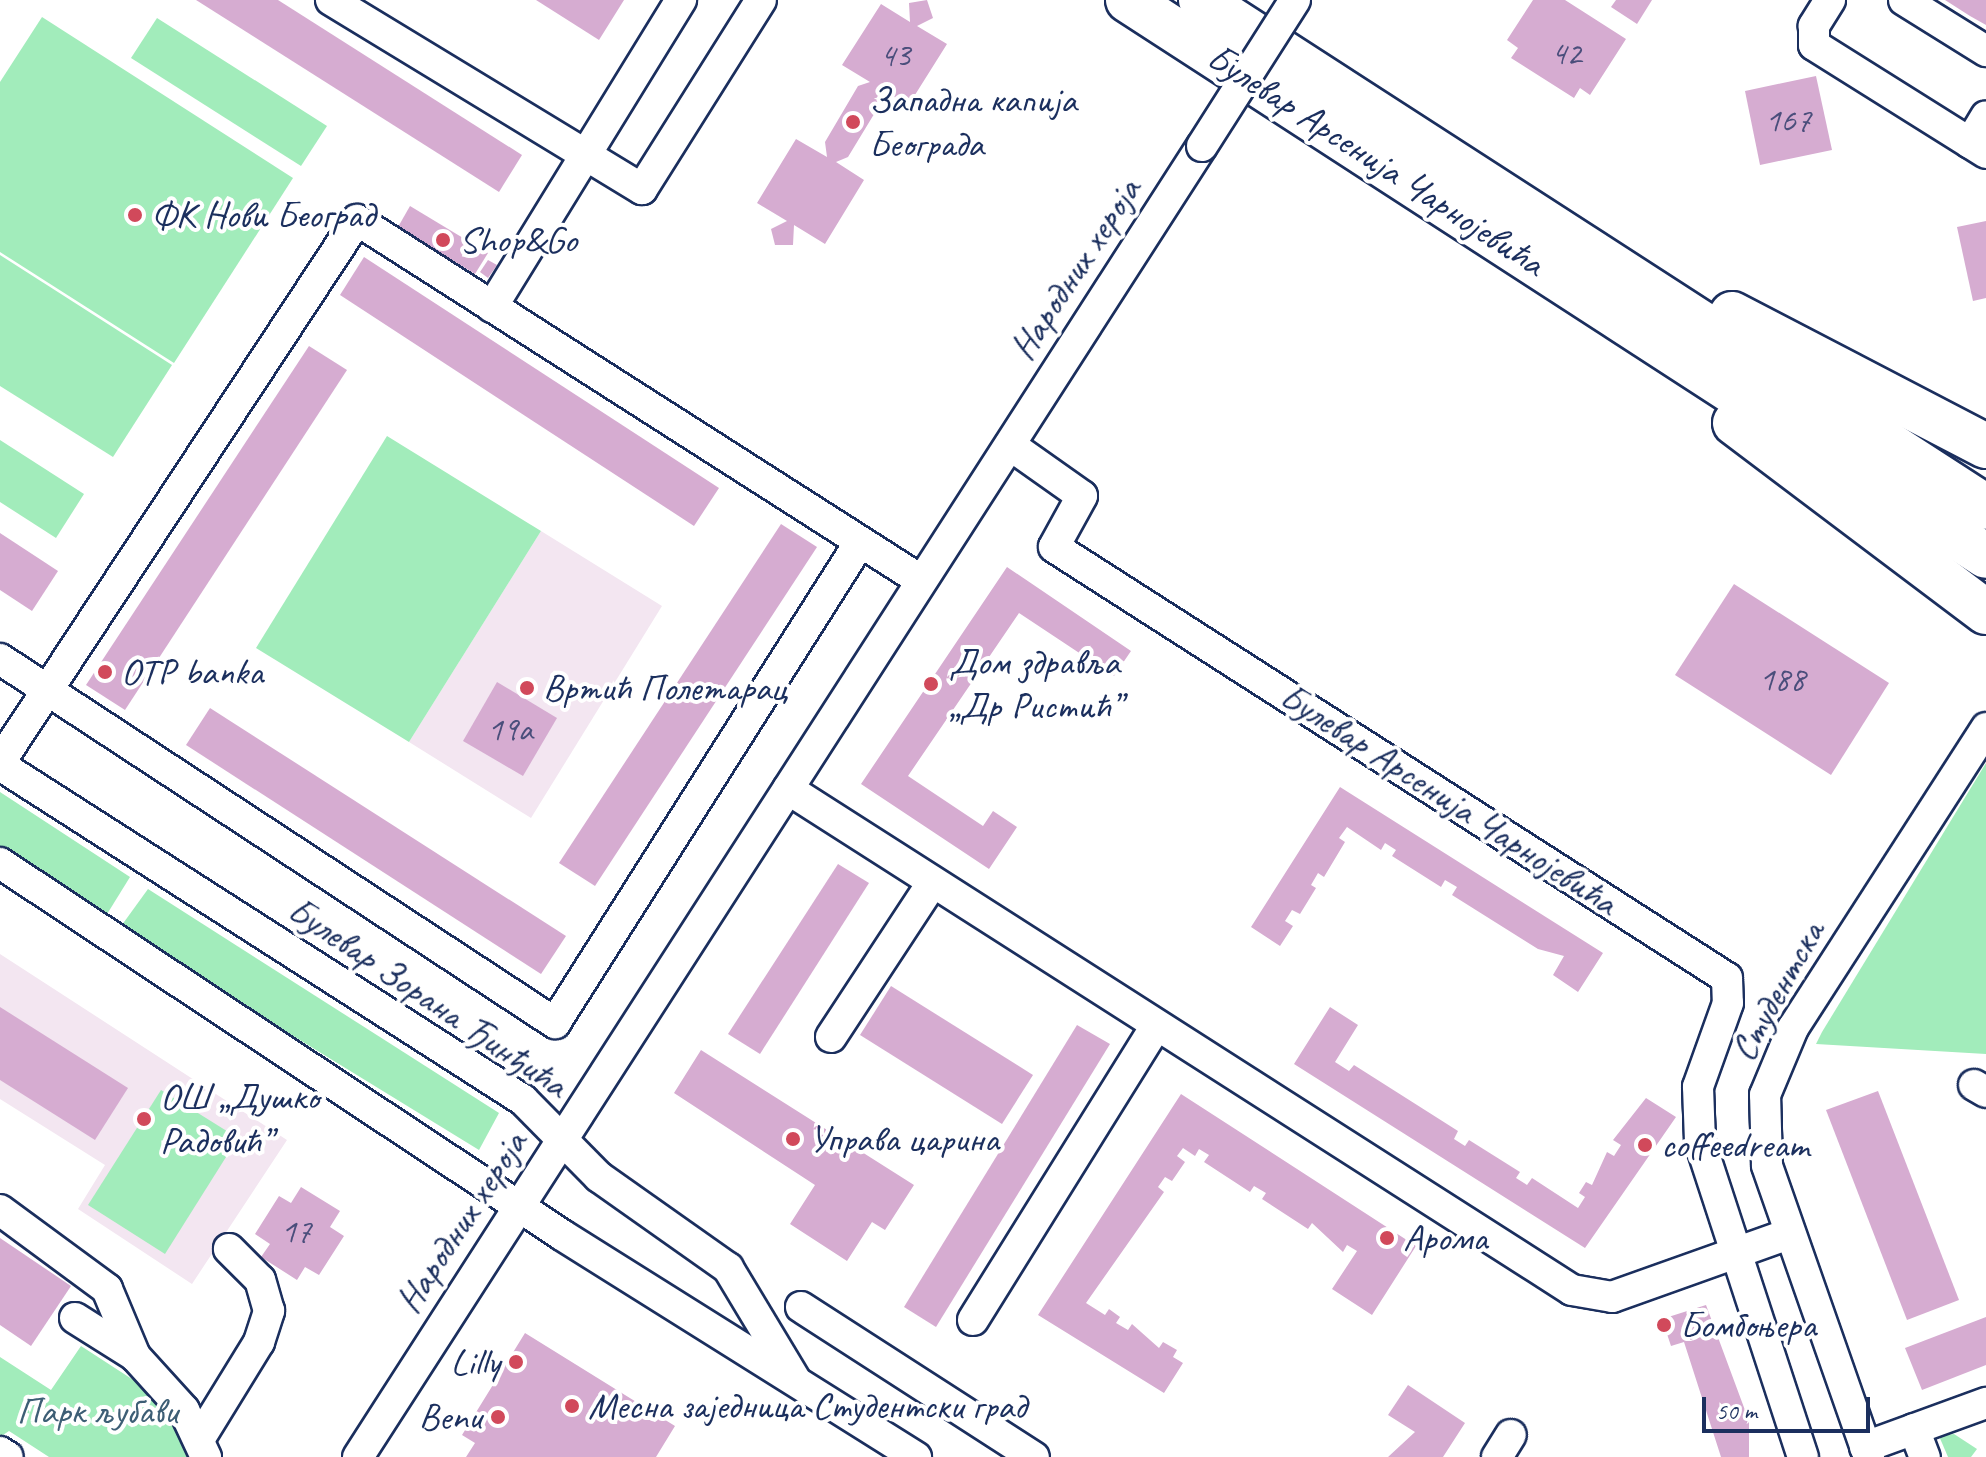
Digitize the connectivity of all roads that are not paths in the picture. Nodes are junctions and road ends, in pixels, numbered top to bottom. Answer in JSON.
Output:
{"nodes":[{"id":1,"x":331,"y":0,"type":"edge"},
{"id":2,"x":681,"y":0,"type":"edge"},
{"id":3,"x":761,"y":0,"type":"edge"},
{"id":4,"x":1128,"y":0,"type":"edge"},
{"id":5,"x":1201,"y":0,"type":"edge"},
{"id":6,"x":1295,"y":0,"type":"edge"},
{"id":7,"x":1830,"y":0,"type":"edge"},
{"id":8,"x":1904,"y":0,"type":"edge"},
{"id":9,"x":1986,"y":51,"type":"edge"},
{"id":10,"x":1986,"y":116,"type":"edge"},
{"id":11,"x":1978,"y":148,"type":"edge"},
{"id":12,"x":583,"y":154,"type":"junction"},
{"id":13,"x":492,"y":307,"type":"junction"},
{"id":14,"x":1644,"y":308,"type":"junction"},
{"id":15,"x":1010,"y":445,"type":"junction"},
{"id":16,"x":1986,"y":446,"type":"edge"},
{"id":17,"x":1986,"y":507,"type":"edge"},
{"id":18,"x":860,"y":542,"type":"junction"},
{"id":19,"x":1986,"y":556,"type":"edge"},
{"id":20,"x":922,"y":581,"type":"junction"},
{"id":21,"x":1986,"y":612,"type":"edge"},
{"id":22,"x":0,"y":659,"type":"edge"},
{"id":23,"x":47,"y":690,"type":"junction"},
{"id":24,"x":1986,"y":728,"type":"edge"},
{"id":25,"x":0,"y":763,"type":"edge"},
{"id":26,"x":788,"y":789,"type":"junction"},
{"id":27,"x":0,"y":863,"type":"edge"},
{"id":28,"x":932,"y":883,"type":"junction"},
{"id":29,"x":1155,"y":1028,"type":"junction"},
{"id":30,"x":831,"y":1037,"type":"dead end"},
{"id":31,"x":562,"y":1139,"type":"junction"},
{"id":32,"x":519,"y":1207,"type":"junction"},
{"id":33,"x":0,"y":1210,"type":"edge"},
{"id":34,"x":1789,"y":1234,"type":"junction"},
{"id":35,"x":229,"y":1249,"type":"dead end"},
{"id":36,"x":1732,"y":1254,"type":"junction"},
{"id":37,"x":801,"y":1307,"type":"dead end"},
{"id":38,"x":75,"y":1318,"type":"dead end"},
{"id":39,"x":973,"y":1320,"type":"dead end"},
{"id":40,"x":135,"y":1356,"type":"junction"},
{"id":41,"x":795,"y":1380,"type":"junction"},
{"id":42,"x":1986,"y":1403,"type":"edge"},
{"id":43,"x":1892,"y":1446,"type":"edge"},
{"id":44,"x":203,"y":1448,"type":"edge"},
{"id":45,"x":0,"y":1452,"type":"edge"},
{"id":46,"x":8,"y":1457,"type":"edge"},
{"id":47,"x":358,"y":1457,"type":"edge"},
{"id":48,"x":916,"y":1457,"type":"edge"},
{"id":49,"x":1034,"y":1457,"type":"edge"},
{"id":50,"x":1803,"y":1457,"type":"edge"}],
"edges":[{"from":1,"to":12,"type":"street"},
{"from":2,"to":12,"type":"street"},
{"from":3,"to":12,"type":"street"},
{"from":4,"to":14,"type":"highway","name":"Булевар Арсенија Чарнојевића"},
{"from":5,"to":14,"type":"highway","name":"Булевар Арсенија Чарнојевића"},
{"from":6,"to":15,"type":"street","name":"Народних хероја","bridge":true},
{"from":7,"to":11,"type":"street"},
{"from":8,"to":9,"type":"street"},
{"from":10,"to":11,"type":"street"},
{"from":12,"to":13,"type":"street"},
{"from":13,"to":18,"type":"street"},
{"from":13,"to":23,"type":"street","name":"Булевар Зорана Ђинђића"},
{"from":14,"to":16,"type":"highway"},
{"from":14,"to":17,"type":"highway","name":"Булевар Арсенија Чарнојевића"},
{"from":14,"to":19,"type":"highway","name":"Булевар Арсенија Чарнојевића"},
{"from":14,"to":21,"type":"highway"},
{"from":15,"to":20,"type":"street","name":"Народних хероја"},
{"from":15,"to":36,"type":"street","name":"Булевар Арсенија Чарнојевића"},
{"from":18,"to":20,"type":"street"},
{"from":18,"to":23,"type":"street","name":"Булевар Зорана Ђинђића"},
{"from":20,"to":26,"type":"street","name":"Народних хероја"},
{"from":22,"to":23,"type":"street","name":"Булевар Зорана Ђинђића"},
{"from":23,"to":25,"type":"street","name":"Булевар Зорана Ђинђића"},
{"from":24,"to":34,"type":"street","name":"Студентска"},
{"from":25,"to":31,"type":"street","name":"Булевар Зорана Ђинђића"},
{"from":26,"to":28,"type":"street"},
{"from":26,"to":31,"type":"street","name":"Народних хероја"},
{"from":27,"to":32,"type":"street","name":"Булевар Зорана Ђинђића"},
{"from":28,"to":29,"type":"street"},
{"from":28,"to":30,"type":"street"},
{"from":29,"to":36,"type":"street"},
{"from":29,"to":39,"type":"street"},
{"from":31,"to":32,"type":"street","name":"Народних хероја"},
{"from":31,"to":41,"type":"street","name":"Булевар Зорана Ђинђића"},
{"from":32,"to":41,"type":"street","name":"Булевар Зорана Ђинђића"},
{"from":32,"to":47,"type":"street","name":"Народних хероја"},
{"from":33,"to":40,"type":"street"},
{"from":34,"to":36,"type":"street"},
{"from":34,"to":43,"type":"street","name":"Студентска"},
{"from":35,"to":44,"type":"street"},
{"from":36,"to":50,"type":"street"},
{"from":37,"to":49,"type":"street"},
{"from":38,"to":40,"type":"street"},
{"from":40,"to":44,"type":"street"},
{"from":41,"to":48,"type":"street","name":"Булевар Зорана Ђинђића"},
{"from":42,"to":43,"type":"street"},
{"from":45,"to":46,"type":"street"}]}
